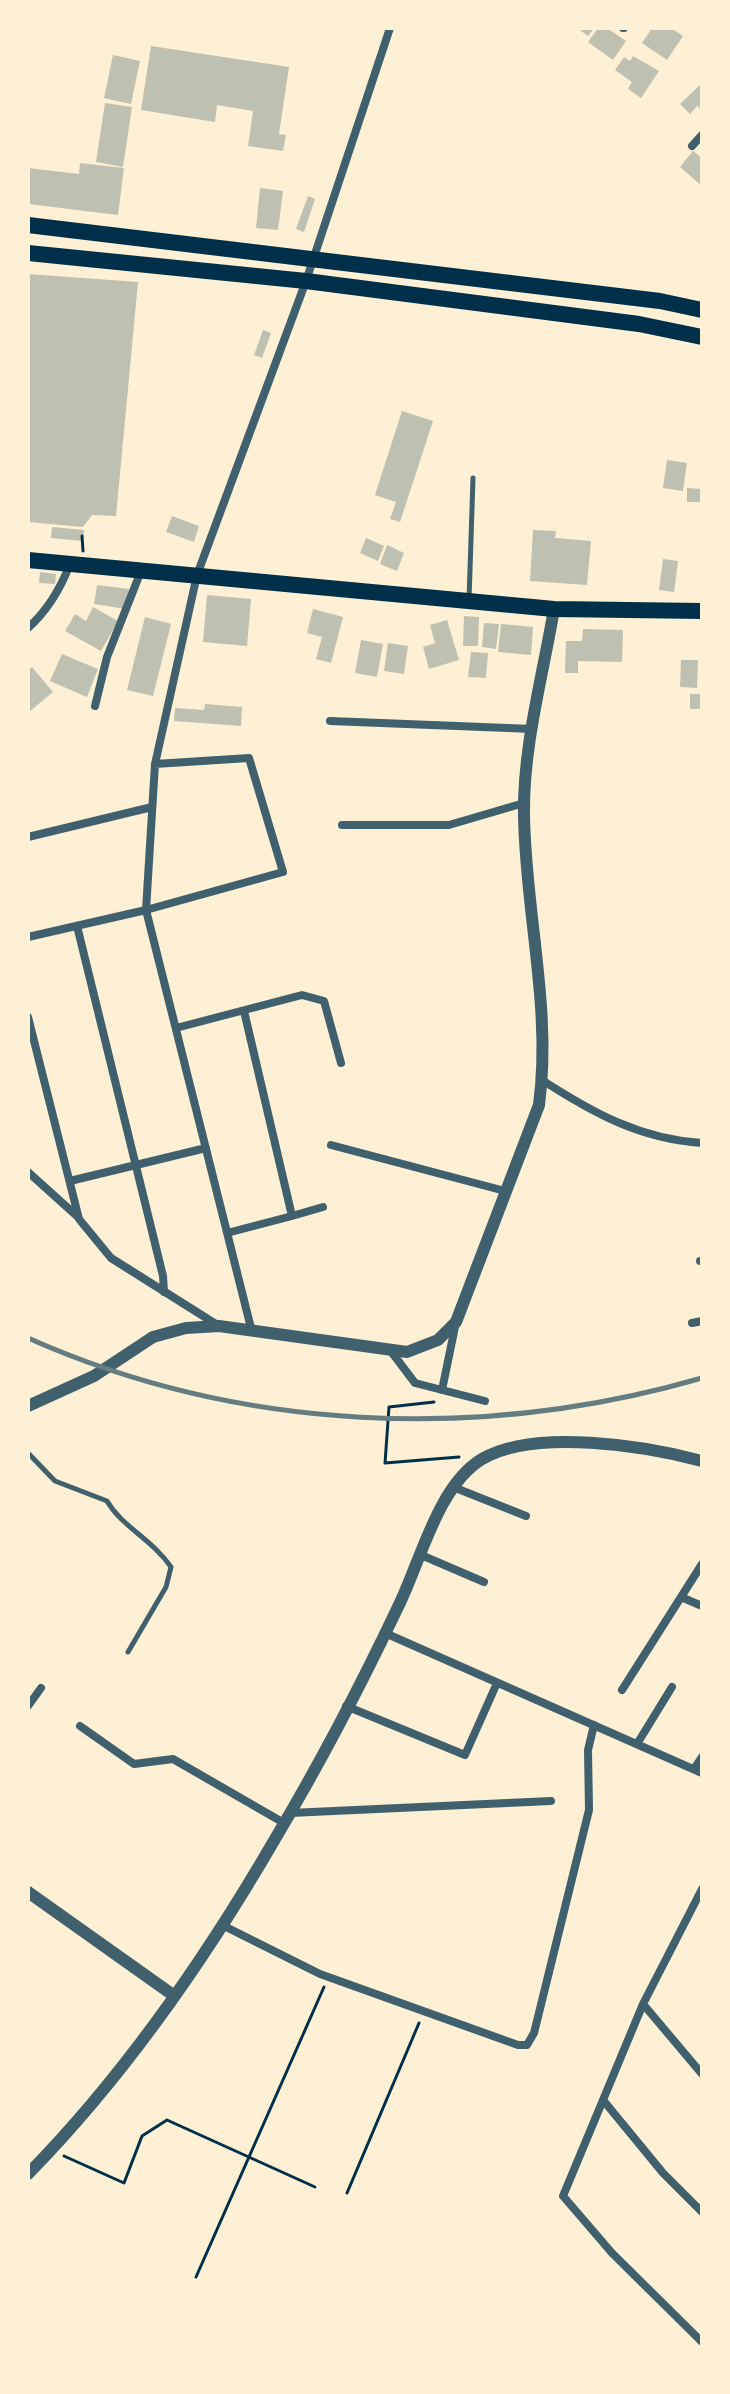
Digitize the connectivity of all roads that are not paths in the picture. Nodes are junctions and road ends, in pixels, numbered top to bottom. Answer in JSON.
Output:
{"nodes":[{"id":1,"x":390,"y":28,"type":"edge"},
{"id":2,"x":702,"y":135,"type":"edge"},
{"id":3,"x":692,"y":146,"type":"dead end"},
{"id":4,"x":28,"y":225,"type":"edge"},
{"id":5,"x":28,"y":253,"type":"edge"},
{"id":6,"x":313,"y":259,"type":"junction"},
{"id":7,"x":306,"y":281,"type":"junction"},
{"id":8,"x":702,"y":310,"type":"edge"},
{"id":9,"x":702,"y":337,"type":"edge"},
{"id":10,"x":473,"y":478,"type":"dead end"},
{"id":11,"x":76,"y":559,"type":"junction"},
{"id":12,"x":28,"y":560,"type":"edge"},
{"id":13,"x":141,"y":571,"type":"junction"},
{"id":14,"x":197,"y":575,"type":"junction"},
{"id":15,"x":469,"y":601,"type":"junction"},
{"id":16,"x":554,"y":609,"type":"junction"},
{"id":17,"x":702,"y":611,"type":"edge"},
{"id":18,"x":28,"y":628,"type":"edge"},
{"id":19,"x":95,"y":706,"type":"dead end"},
{"id":20,"x":330,"y":721,"type":"dead end"},
{"id":21,"x":533,"y":729,"type":"junction"},
{"id":22,"x":155,"y":764,"type":"junction"},
{"id":23,"x":524,"y":803,"type":"junction"},
{"id":24,"x":152,"y":807,"type":"junction"},
{"id":25,"x":342,"y":825,"type":"dead end"},
{"id":26,"x":28,"y":837,"type":"edge"},
{"id":27,"x":146,"y":910,"type":"junction"},
{"id":28,"x":77,"y":926,"type":"junction"},
{"id":29,"x":28,"y":937,"type":"edge"},
{"id":30,"x":244,"y":1011,"type":"junction"},
{"id":31,"x":28,"y":1017,"type":"edge"},
{"id":32,"x":176,"y":1028,"type":"junction"},
{"id":33,"x":341,"y":1063,"type":"dead end"},
{"id":34,"x":542,"y":1080,"type":"junction"},
{"id":35,"x":702,"y":1143,"type":"edge"},
{"id":36,"x":331,"y":1145,"type":"dead end"},
{"id":37,"x":206,"y":1148,"type":"junction"},
{"id":38,"x":135,"y":1166,"type":"junction"},
{"id":39,"x":28,"y":1172,"type":"edge"},
{"id":40,"x":70,"y":1181,"type":"junction"},
{"id":41,"x":505,"y":1191,"type":"junction"},
{"id":42,"x":323,"y":1207,"type":"dead end"},
{"id":43,"x":292,"y":1216,"type":"junction"},
{"id":44,"x":79,"y":1219,"type":"junction"},
{"id":45,"x":227,"y":1233,"type":"junction"},
{"id":46,"x":164,"y":1292,"type":"junction"},
{"id":47,"x":456,"y":1322,"type":"junction"},
{"id":48,"x":219,"y":1326,"type":"junction"},
{"id":49,"x":252,"y":1333,"type":"junction"},
{"id":50,"x":389,"y":1349,"type":"junction"},
{"id":51,"x":442,"y":1390,"type":"junction"},
{"id":52,"x":485,"y":1401,"type":"dead end"},
{"id":53,"x":28,"y":1406,"type":"edge"},
{"id":54,"x":28,"y":1453,"type":"edge"},
{"id":55,"x":702,"y":1461,"type":"edge"},
{"id":56,"x":453,"y":1487,"type":"junction"},
{"id":57,"x":526,"y":1516,"type":"dead end"},
{"id":58,"x":421,"y":1555,"type":"junction"},
{"id":59,"x":702,"y":1564,"type":"edge"},
{"id":60,"x":484,"y":1582,"type":"dead end"},
{"id":61,"x":681,"y":1597,"type":"junction"},
{"id":62,"x":702,"y":1606,"type":"edge"},
{"id":63,"x":385,"y":1633,"type":"junction"},
{"id":64,"x":128,"y":1652,"type":"dead end"},
{"id":65,"x":497,"y":1683,"type":"junction"},
{"id":66,"x":672,"y":1687,"type":"dead end"},
{"id":67,"x":41,"y":1688,"type":"dead end"},
{"id":68,"x":622,"y":1690,"type":"dead end"},
{"id":69,"x":28,"y":1706,"type":"edge"},
{"id":70,"x":346,"y":1706,"type":"junction"},
{"id":71,"x":594,"y":1725,"type":"junction"},
{"id":72,"x":80,"y":1726,"type":"dead end"},
{"id":73,"x":637,"y":1744,"type":"junction"},
{"id":74,"x":702,"y":1757,"type":"edge"},
{"id":75,"x":698,"y":1771,"type":"edge"},
{"id":76,"x":551,"y":1801,"type":"dead end"},
{"id":77,"x":287,"y":1818,"type":"junction"},
{"id":78,"x":702,"y":1889,"type":"edge"},
{"id":79,"x":28,"y":1892,"type":"edge"},
{"id":80,"x":222,"y":1925,"type":"junction"},
{"id":81,"x":173,"y":1995,"type":"junction"},
{"id":82,"x":643,"y":2004,"type":"junction"},
{"id":83,"x":702,"y":2074,"type":"edge"},
{"id":84,"x":603,"y":2100,"type":"junction"},
{"id":85,"x":28,"y":2174,"type":"edge"},
{"id":86,"x":702,"y":2212,"type":"edge"},
{"id":87,"x":702,"y":2342,"type":"edge"}],
"edges":[{"from":1,"to":6,"type":"street"},
{"from":2,"to":3,"type":"street"},
{"from":4,"to":6,"type":"highway"},
{"from":5,"to":7,"type":"highway"},
{"from":6,"to":7,"type":"street"},
{"from":6,"to":8,"type":"highway"},
{"from":7,"to":9,"type":"highway"},
{"from":7,"to":14,"type":"street"},
{"from":10,"to":15,"type":"lane"},
{"from":11,"to":12,"type":"highway"},
{"from":11,"to":13,"type":"highway"},
{"from":11,"to":18,"type":"street"},
{"from":13,"to":14,"type":"highway"},
{"from":13,"to":19,"type":"street"},
{"from":14,"to":15,"type":"highway"},
{"from":14,"to":22,"type":"street"},
{"from":15,"to":16,"type":"highway"},
{"from":16,"to":17,"type":"highway"},
{"from":16,"to":21,"type":"street"},
{"from":20,"to":21,"type":"street"},
{"from":21,"to":23,"type":"street"},
{"from":22,"to":24,"type":"street"},
{"from":22,"to":27,"type":"street"},
{"from":23,"to":25,"type":"street"},
{"from":23,"to":34,"type":"street"},
{"from":24,"to":26,"type":"street"},
{"from":24,"to":27,"type":"street"},
{"from":27,"to":28,"type":"street"},
{"from":27,"to":32,"type":"street"},
{"from":28,"to":29,"type":"street"},
{"from":28,"to":38,"type":"street"},
{"from":30,"to":32,"type":"street"},
{"from":30,"to":33,"type":"street"},
{"from":30,"to":43,"type":"street"},
{"from":31,"to":40,"type":"street"},
{"from":32,"to":37,"type":"street"},
{"from":34,"to":35,"type":"street"},
{"from":34,"to":41,"type":"street"},
{"from":36,"to":41,"type":"street"},
{"from":37,"to":38,"type":"street"},
{"from":37,"to":45,"type":"street"},
{"from":38,"to":40,"type":"street"},
{"from":38,"to":46,"type":"street"},
{"from":39,"to":44,"type":"street"},
{"from":40,"to":44,"type":"street"},
{"from":41,"to":47,"type":"street"},
{"from":42,"to":43,"type":"street"},
{"from":43,"to":45,"type":"street"},
{"from":44,"to":46,"type":"street"},
{"from":45,"to":49,"type":"street"},
{"from":46,"to":48,"type":"street"},
{"from":47,"to":50,"type":"street"},
{"from":47,"to":51,"type":"street"},
{"from":48,"to":49,"type":"street"},
{"from":48,"to":53,"type":"street"},
{"from":49,"to":50,"type":"street"},
{"from":50,"to":51,"type":"street"},
{"from":51,"to":52,"type":"street"},
{"from":54,"to":64,"type":"lane"},
{"from":55,"to":56,"type":"street"},
{"from":56,"to":57,"type":"street"},
{"from":56,"to":58,"type":"street"},
{"from":58,"to":60,"type":"street"},
{"from":58,"to":63,"type":"street"},
{"from":59,"to":61,"type":"street"},
{"from":61,"to":62,"type":"street"},
{"from":61,"to":68,"type":"street"},
{"from":63,"to":65,"type":"street"},
{"from":63,"to":70,"type":"street"},
{"from":65,"to":70,"type":"street"},
{"from":65,"to":71,"type":"street"},
{"from":66,"to":73,"type":"street"},
{"from":67,"to":69,"type":"street"},
{"from":70,"to":77,"type":"street"},
{"from":71,"to":73,"type":"street"},
{"from":71,"to":80,"type":"street"},
{"from":72,"to":77,"type":"street"},
{"from":73,"to":75,"type":"street"},
{"from":74,"to":75,"type":"street"},
{"from":76,"to":77,"type":"street"},
{"from":77,"to":80,"type":"street"},
{"from":78,"to":82,"type":"street"},
{"from":79,"to":81,"type":"street"},
{"from":80,"to":81,"type":"street"},
{"from":81,"to":85,"type":"street"},
{"from":82,"to":83,"type":"street"},
{"from":82,"to":84,"type":"street"},
{"from":84,"to":86,"type":"street"},
{"from":84,"to":87,"type":"street"}]}
